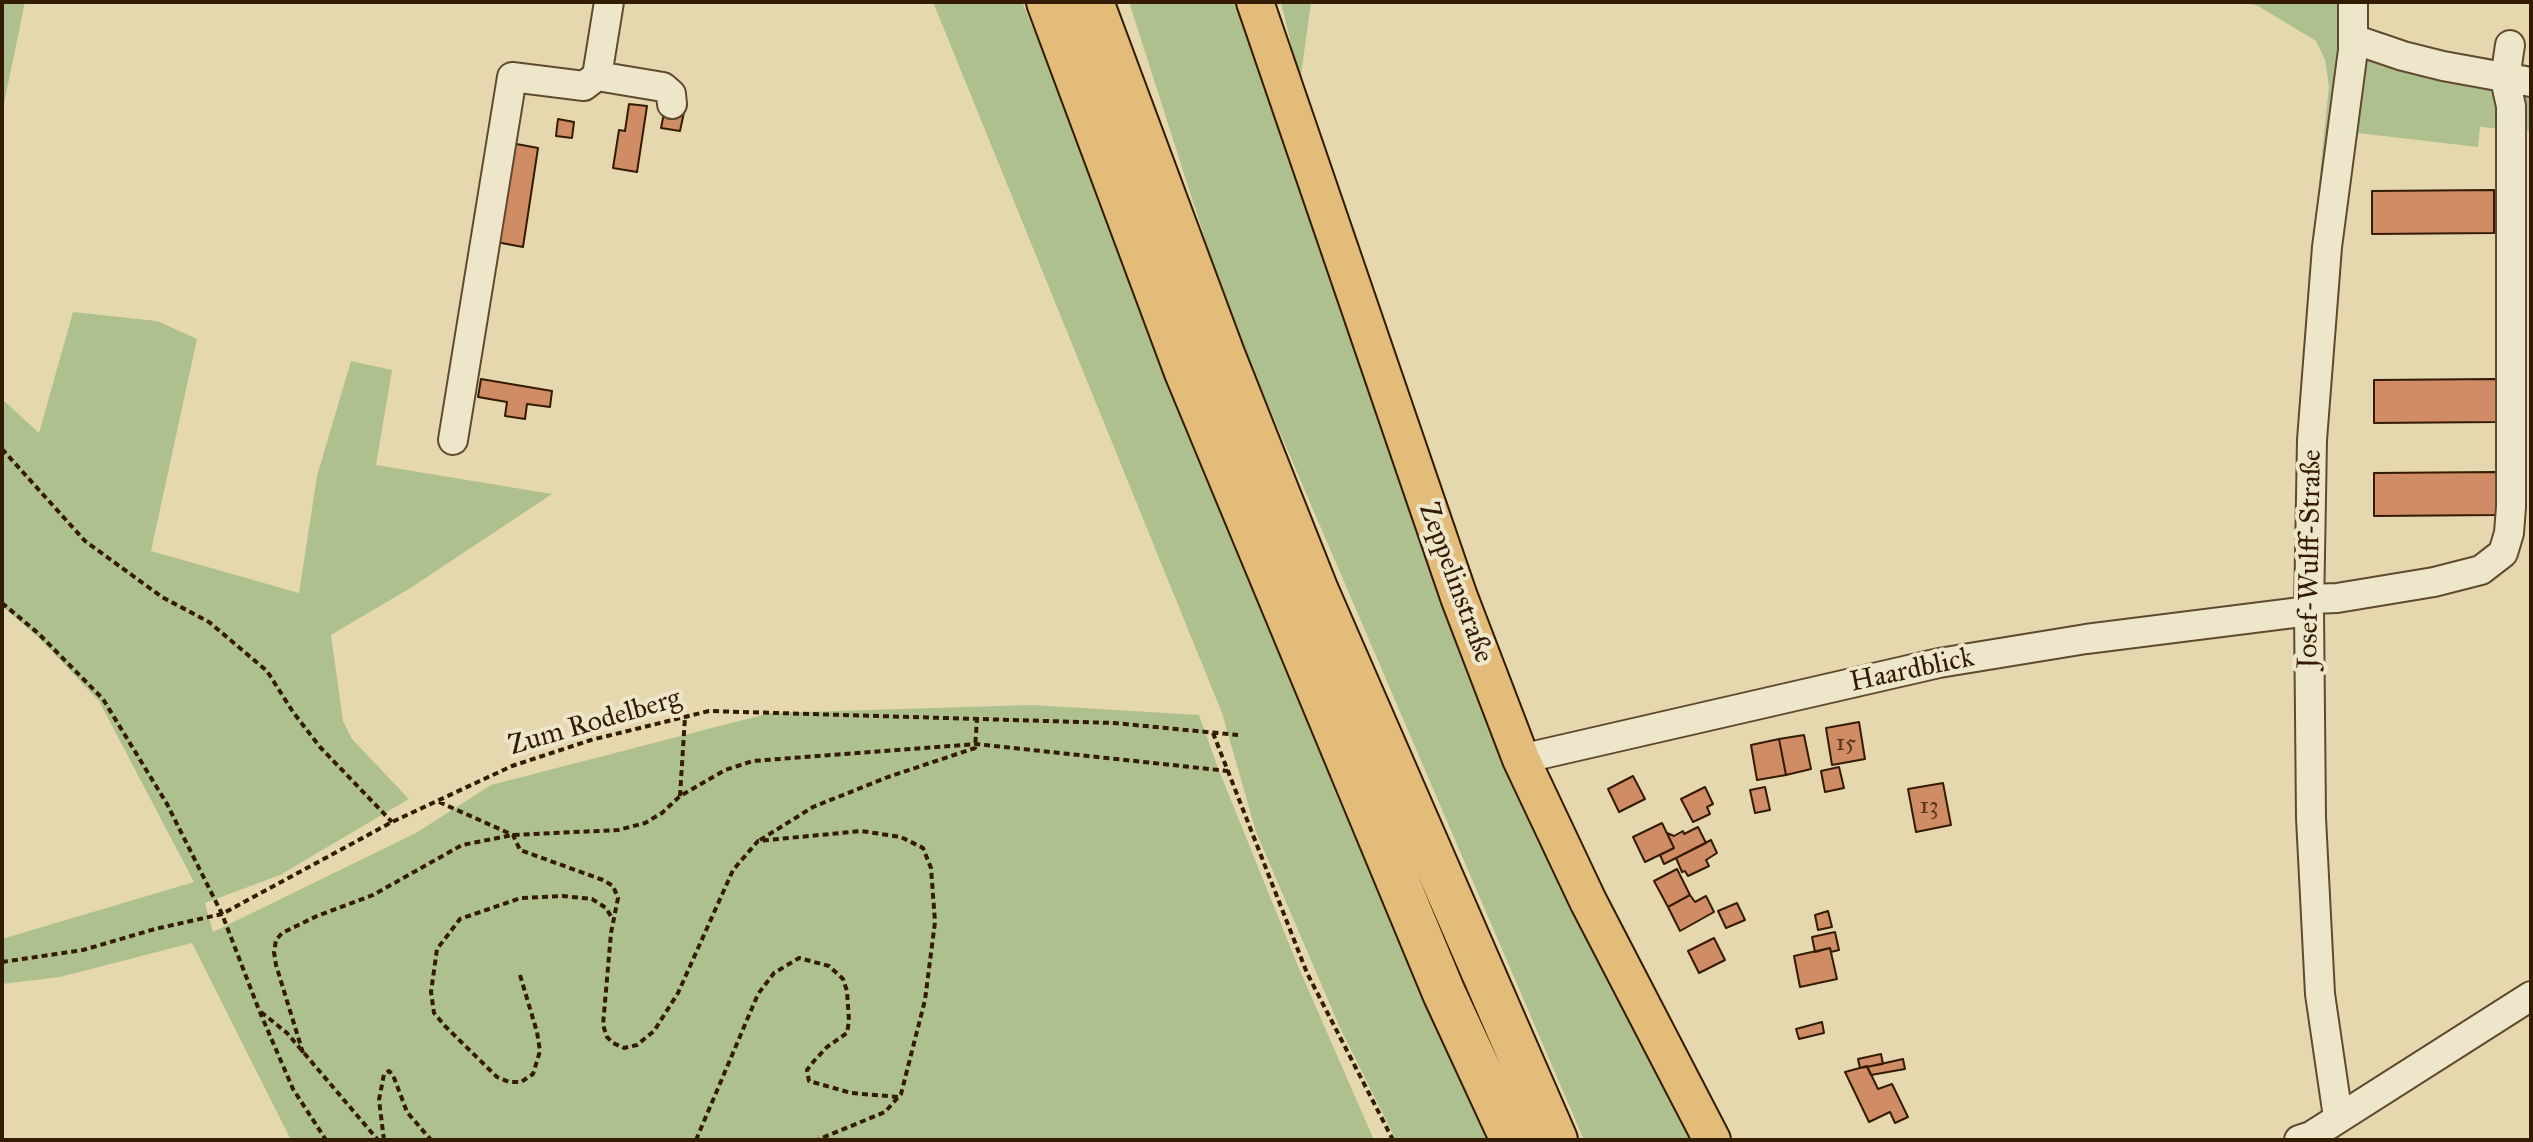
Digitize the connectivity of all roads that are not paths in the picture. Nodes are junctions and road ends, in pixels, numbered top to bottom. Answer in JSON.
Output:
{"nodes":[{"id":1,"x":609,"y":2,"type":"edge"},
{"id":2,"x":1048,"y":2,"type":"edge"},
{"id":3,"x":1092,"y":2,"type":"edge"},
{"id":4,"x":1255,"y":2,"type":"edge"},
{"id":5,"x":2353,"y":2,"type":"edge"},
{"id":6,"x":2353,"y":39,"type":"junction"},
{"id":7,"x":2510,"y":45,"type":"dead end"},
{"id":8,"x":597,"y":76,"type":"junction"},
{"id":9,"x":2518,"y":80,"type":"edge"},
{"id":10,"x":672,"y":104,"type":"dead end"},
{"id":11,"x":453,"y":440,"type":"dead end"},
{"id":12,"x":2309,"y":605,"type":"junction"},
{"id":13,"x":1521,"y":759,"type":"junction"},
{"id":14,"x":2531,"y":996,"type":"edge"},
{"id":15,"x":2338,"y":1117,"type":"junction"},
{"id":16,"x":2308,"y":1139,"type":"edge"},
{"id":17,"x":1512,"y":1140,"type":"edge"},
{"id":18,"x":1556,"y":1140,"type":"edge"},
{"id":19,"x":1712,"y":1140,"type":"edge"}],
"edges":[{"from":1,"to":8,"type":"street"},
{"from":2,"to":17,"type":"highway"},
{"from":3,"to":18,"type":"highway"},
{"from":4,"to":13,"type":"main road","name":"Zeppelinstraße"},
{"from":5,"to":6,"type":"street","name":"Josef-Wulff-Straße"},
{"from":6,"to":9,"type":"street"},
{"from":6,"to":12,"type":"street","name":"Josef-Wulff-Straße"},
{"from":7,"to":9,"type":"street","name":"Haardblick"},
{"from":8,"to":10,"type":"street"},
{"from":8,"to":11,"type":"street"},
{"from":9,"to":12,"type":"street","name":"Haardblick"},
{"from":12,"to":13,"type":"street","name":"Haardblick"},
{"from":12,"to":15,"type":"street","name":"Josef-Wulff-Straße"},
{"from":13,"to":19,"type":"main road","name":"Zeppelinstraße"},
{"from":14,"to":15,"type":"street"},
{"from":15,"to":16,"type":"street"}]}
